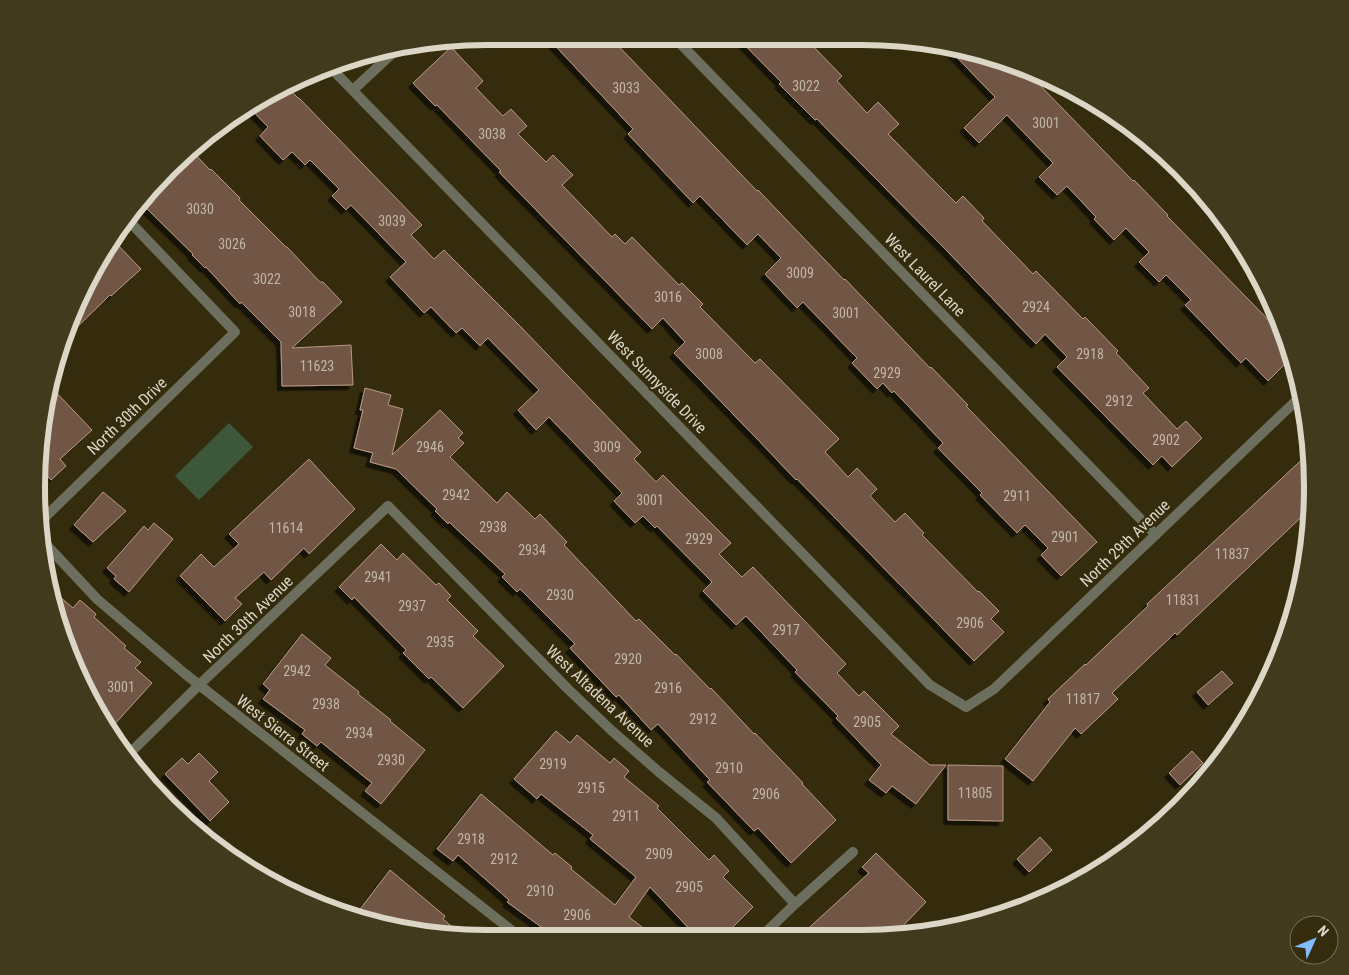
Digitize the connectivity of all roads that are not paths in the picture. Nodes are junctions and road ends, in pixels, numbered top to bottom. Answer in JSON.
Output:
{"nodes":[{"id":1,"x":682,"y":45,"type":"edge"},
{"id":2,"x":389,"y":57,"type":"edge"},
{"id":3,"x":335,"y":72,"type":"edge"},
{"id":4,"x":353,"y":90,"type":"junction"},
{"id":5,"x":132,"y":224,"type":"edge"},
{"id":6,"x":1295,"y":402,"type":"edge"},
{"id":7,"x":388,"y":506,"type":"joint"},
{"id":8,"x":46,"y":516,"type":"edge"},
{"id":9,"x":1156,"y":534,"type":"junction"},
{"id":10,"x":50,"y":548,"type":"edge"},
{"id":11,"x":200,"y":685,"type":"junction"},
{"id":12,"x":966,"y":707,"type":"joint"},
{"id":13,"x":132,"y":751,"type":"edge"},
{"id":14,"x":853,"y":852,"type":"dead end"},
{"id":15,"x":795,"y":904,"type":"junction"},
{"id":16,"x":511,"y":930,"type":"edge"},
{"id":17,"x":768,"y":930,"type":"edge"}],
"edges":[{"from":1,"to":9,"type":"street","name":"West Laurel Lane"},
{"from":2,"to":4,"type":"street"},
{"from":3,"to":4,"type":"street","name":"West Sunnyside Drive"},
{"from":4,"to":12,"type":"street","name":"West Sunnyside Drive"},
{"from":5,"to":8,"type":"street","name":"North 30th Drive"},
{"from":6,"to":9,"type":"street","name":"North 29th Avenue"},
{"from":7,"to":11,"type":"street","name":"North 30th Avenue"},
{"from":7,"to":15,"type":"street","name":"West Altadena Avenue"},
{"from":9,"to":12,"type":"street","name":"North 29th Avenue"},
{"from":10,"to":11,"type":"street","name":"West Sierra Street"},
{"from":11,"to":13,"type":"street","name":"North 30th Avenue"},
{"from":11,"to":16,"type":"street","name":"West Sierra Street"},
{"from":14,"to":15,"type":"street"},
{"from":15,"to":17,"type":"street"}]}
